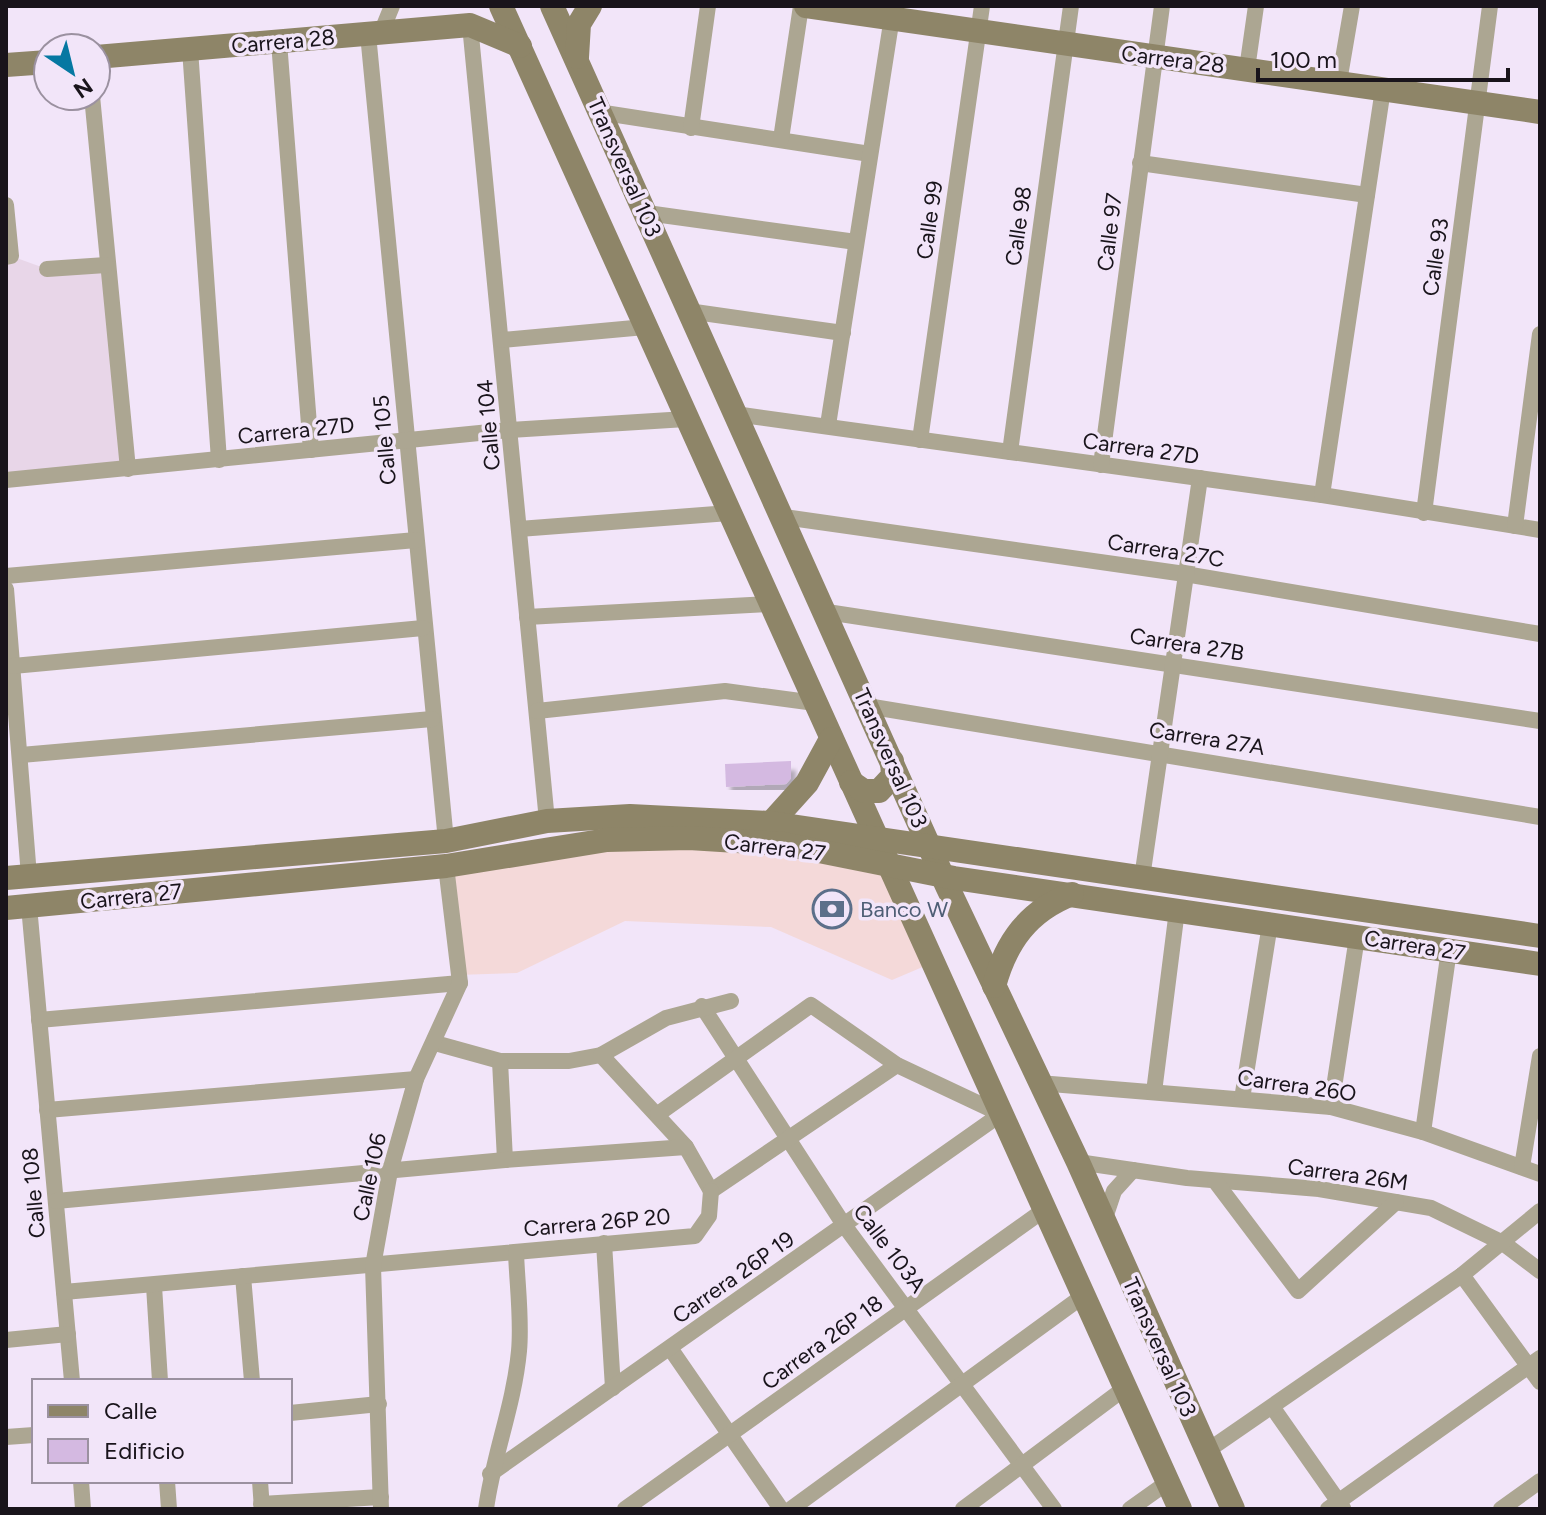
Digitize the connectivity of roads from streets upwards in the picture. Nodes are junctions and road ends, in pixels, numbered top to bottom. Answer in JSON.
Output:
{"nodes":[{"id":1,"x":392,"y":6,"type":"edge"},
{"id":2,"x":501,"y":6,"type":"edge"},
{"id":3,"x":552,"y":6,"type":"edge"},
{"id":4,"x":590,"y":6,"type":"edge"},
{"id":5,"x":708,"y":6,"type":"edge"},
{"id":6,"x":804,"y":6,"type":"edge"},
{"id":7,"x":1071,"y":6,"type":"edge"},
{"id":8,"x":1162,"y":6,"type":"edge"},
{"id":9,"x":1256,"y":6,"type":"edge"},
{"id":10,"x":1352,"y":6,"type":"edge"},
{"id":11,"x":1490,"y":6,"type":"edge"},
{"id":12,"x":474,"y":16,"type":"edge"},
{"id":13,"x":892,"y":17,"type":"junction"},
{"id":14,"x":980,"y":17,"type":"edge"},
{"id":15,"x":375,"y":33,"type":"junction"},
{"id":16,"x":279,"y":42,"type":"junction"},
{"id":17,"x":1065,"y":45,"type":"junction"},
{"id":18,"x":520,"y":46,"type":"junction"},
{"id":19,"x":190,"y":49,"type":"junction"},
{"id":20,"x":112,"y":56,"type":"edge"},
{"id":21,"x":1154,"y":58,"type":"junction"},
{"id":22,"x":32,"y":63,"type":"edge"},
{"id":23,"x":579,"y":63,"type":"junction"},
{"id":24,"x":6,"y":65,"type":"edge"},
{"id":25,"x":1247,"y":69,"type":"junction"},
{"id":26,"x":1339,"y":82,"type":"junction"},
{"id":27,"x":1383,"y":89,"type":"junction"},
{"id":28,"x":1478,"y":103,"type":"junction"},
{"id":29,"x":93,"y":112,"type":"edge"},
{"id":30,"x":598,"y":112,"type":"junction"},
{"id":31,"x":1540,"y":112,"type":"edge"},
{"id":32,"x":691,"y":128,"type":"junction"},
{"id":33,"x":781,"y":139,"type":"junction"},
{"id":34,"x":870,"y":154,"type":"junction"},
{"id":35,"x":1140,"y":163,"type":"junction"},
{"id":36,"x":1367,"y":195,"type":"junction"},
{"id":37,"x":6,"y":205,"type":"edge"},
{"id":38,"x":647,"y":213,"type":"junction"},
{"id":39,"x":856,"y":242,"type":"junction"},
{"id":40,"x":9,"y":256,"type":"edge"},
{"id":41,"x":106,"y":265,"type":"junction"},
{"id":42,"x":47,"y":269,"type":"dead end"},
{"id":43,"x":688,"y":311,"type":"junction"},
{"id":44,"x":645,"y":327,"type":"junction"},
{"id":45,"x":843,"y":333,"type":"junction"},
{"id":46,"x":1540,"y":334,"type":"edge"},
{"id":47,"x":502,"y":340,"type":"junction"},
{"id":48,"x":735,"y":414,"type":"junction"},
{"id":49,"x":686,"y":419,"type":"junction"},
{"id":50,"x":828,"y":425,"type":"junction"},
{"id":51,"x":510,"y":430,"type":"junction"},
{"id":52,"x":920,"y":440,"type":"junction"},
{"id":53,"x":406,"y":441,"type":"junction"},
{"id":54,"x":311,"y":450,"type":"junction"},
{"id":55,"x":1010,"y":452,"type":"junction"},
{"id":56,"x":219,"y":460,"type":"junction"},
{"id":57,"x":1101,"y":465,"type":"junction"},
{"id":58,"x":128,"y":469,"type":"junction"},
{"id":59,"x":1200,"y":478,"type":"junction"},
{"id":60,"x":6,"y":480,"type":"edge"},
{"id":61,"x":1322,"y":495,"type":"junction"},
{"id":62,"x":729,"y":513,"type":"junction"},
{"id":63,"x":1424,"y":513,"type":"junction"},
{"id":64,"x":784,"y":517,"type":"junction"},
{"id":65,"x":1515,"y":526,"type":"junction"},
{"id":66,"x":519,"y":529,"type":"junction"},
{"id":67,"x":1540,"y":530,"type":"edge"},
{"id":68,"x":416,"y":540,"type":"junction"},
{"id":69,"x":1185,"y":574,"type":"junction"},
{"id":70,"x":6,"y":576,"type":"edge"},
{"id":71,"x":6,"y":589,"type":"edge"},
{"id":72,"x":770,"y":604,"type":"junction"},
{"id":73,"x":827,"y":612,"type":"junction"},
{"id":74,"x":527,"y":617,"type":"junction"},
{"id":75,"x":423,"y":628,"type":"junction"},
{"id":76,"x":1540,"y":634,"type":"edge"},
{"id":77,"x":1171,"y":663,"type":"junction"},
{"id":78,"x":13,"y":666,"type":"junction"},
{"id":79,"x":815,"y":703,"type":"junction"},
{"id":80,"x":867,"y":706,"type":"junction"},
{"id":81,"x":537,"y":711,"type":"junction"},
{"id":82,"x":432,"y":719,"type":"junction"},
{"id":83,"x":1540,"y":721,"type":"edge"},
{"id":84,"x":831,"y":739,"type":"junction"},
{"id":85,"x":1159,"y":752,"type":"junction"},
{"id":86,"x":21,"y":755,"type":"junction"},
{"id":87,"x":892,"y":761,"type":"junction"},
{"id":88,"x":851,"y":782,"type":"junction"},
{"id":89,"x":1540,"y":817,"type":"edge"},
{"id":90,"x":547,"y":821,"type":"junction"},
{"id":91,"x":771,"y":823,"type":"junction"},
{"id":92,"x":875,"y":839,"type":"junction"},
{"id":93,"x":446,"y":841,"type":"junction"},
{"id":94,"x":930,"y":847,"type":"junction"},
{"id":95,"x":888,"y":865,"type":"junction"},
{"id":96,"x":446,"y":866,"type":"junction"},
{"id":97,"x":943,"y":875,"type":"junction"},
{"id":98,"x":18,"y":877,"type":"edge"},
{"id":99,"x":1142,"y":878,"type":"junction"},
{"id":100,"x":1072,"y":894,"type":"junction"},
{"id":101,"x":17,"y":907,"type":"edge"},
{"id":102,"x":1177,"y":910,"type":"junction"},
{"id":103,"x":1270,"y":924,"type":"junction"},
{"id":104,"x":1540,"y":936,"type":"edge"},
{"id":105,"x":1357,"y":937,"type":"junction"},
{"id":106,"x":1449,"y":950,"type":"junction"},
{"id":107,"x":1540,"y":964,"type":"edge"},
{"id":108,"x":460,"y":983,"type":"junction"},
{"id":109,"x":994,"y":986,"type":"junction"},
{"id":110,"x":731,"y":1001,"type":"dead end"},
{"id":111,"x":702,"y":1006,"type":"junction"},
{"id":112,"x":39,"y":1020,"type":"junction"},
{"id":113,"x":435,"y":1043,"type":"junction"},
{"id":114,"x":601,"y":1055,"type":"junction"},
{"id":115,"x":1540,"y":1056,"type":"edge"},
{"id":116,"x":734,"y":1060,"type":"junction"},
{"id":117,"x":500,"y":1061,"type":"junction"},
{"id":118,"x":897,"y":1065,"type":"junction"},
{"id":119,"x":416,"y":1079,"type":"junction"},
{"id":120,"x":1039,"y":1083,"type":"junction"},
{"id":121,"x":1154,"y":1092,"type":"junction"},
{"id":122,"x":1242,"y":1099,"type":"junction"},
{"id":123,"x":1331,"y":1107,"type":"junction"},
{"id":124,"x":47,"y":1110,"type":"junction"},
{"id":125,"x":658,"y":1114,"type":"junction"},
{"id":126,"x":1001,"y":1114,"type":"junction"},
{"id":127,"x":1423,"y":1132,"type":"junction"},
{"id":128,"x":787,"y":1139,"type":"junction"},
{"id":129,"x":686,"y":1147,"type":"junction"},
{"id":130,"x":505,"y":1160,"type":"junction"},
{"id":131,"x":1078,"y":1162,"type":"junction"},
{"id":132,"x":1522,"y":1167,"type":"junction"},
{"id":133,"x":1133,"y":1170,"type":"junction"},
{"id":134,"x":390,"y":1171,"type":"junction"},
{"id":135,"x":1540,"y":1174,"type":"edge"},
{"id":136,"x":1215,"y":1181,"type":"junction"},
{"id":137,"x":711,"y":1191,"type":"junction"},
{"id":138,"x":56,"y":1201,"type":"junction"},
{"id":139,"x":1396,"y":1202,"type":"junction"},
{"id":140,"x":1044,"y":1210,"type":"junction"},
{"id":141,"x":1540,"y":1211,"type":"edge"},
{"id":142,"x":1104,"y":1221,"type":"junction"},
{"id":143,"x":844,"y":1225,"type":"junction"},
{"id":144,"x":1507,"y":1240,"type":"junction"},
{"id":145,"x":604,"y":1243,"type":"junction"},
{"id":146,"x":516,"y":1252,"type":"junction"},
{"id":147,"x":373,"y":1266,"type":"junction"},
{"id":148,"x":1540,"y":1271,"type":"edge"},
{"id":149,"x":1462,"y":1275,"type":"junction"},
{"id":150,"x":243,"y":1276,"type":"junction"},
{"id":151,"x":154,"y":1286,"type":"junction"},
{"id":152,"x":64,"y":1292,"type":"junction"},
{"id":153,"x":1083,"y":1296,"type":"junction"},
{"id":154,"x":907,"y":1308,"type":"junction"},
{"id":155,"x":68,"y":1334,"type":"junction"},
{"id":156,"x":6,"y":1340,"type":"edge"},
{"id":157,"x":670,"y":1348,"type":"junction"},
{"id":158,"x":1534,"y":1362,"type":"edge"},
{"id":159,"x":72,"y":1379,"type":"edge"},
{"id":160,"x":160,"y":1379,"type":"edge"},
{"id":161,"x":252,"y":1379,"type":"edge"},
{"id":162,"x":1540,"y":1382,"type":"edge"},
{"id":163,"x":963,"y":1383,"type":"junction"},
{"id":164,"x":613,"y":1388,"type":"junction"},
{"id":165,"x":1125,"y":1388,"type":"junction"},
{"id":166,"x":379,"y":1404,"type":"junction"},
{"id":167,"x":1273,"y":1408,"type":"junction"},
{"id":168,"x":292,"y":1413,"type":"edge"},
{"id":169,"x":32,"y":1435,"type":"edge"},
{"id":170,"x":730,"y":1436,"type":"junction"},
{"id":171,"x":6,"y":1437,"type":"edge"},
{"id":172,"x":1207,"y":1451,"type":"junction"},
{"id":173,"x":1021,"y":1465,"type":"junction"},
{"id":174,"x":490,"y":1474,"type":"junction"},
{"id":175,"x":1540,"y":1481,"type":"edge"},
{"id":176,"x":1168,"y":1482,"type":"junction"},
{"id":177,"x":81,"y":1483,"type":"edge"},
{"id":178,"x":167,"y":1483,"type":"edge"},
{"id":179,"x":260,"y":1483,"type":"edge"},
{"id":180,"x":381,"y":1503,"type":"edge"},
{"id":181,"x":261,"y":1506,"type":"edge"},
{"id":182,"x":1337,"y":1507,"type":"edge"},
{"id":183,"x":83,"y":1509,"type":"edge"},
{"id":184,"x":169,"y":1509,"type":"edge"},
{"id":185,"x":486,"y":1509,"type":"edge"},
{"id":186,"x":625,"y":1509,"type":"edge"},
{"id":187,"x":781,"y":1509,"type":"edge"},
{"id":188,"x":791,"y":1509,"type":"edge"},
{"id":189,"x":963,"y":1509,"type":"edge"},
{"id":190,"x":1054,"y":1509,"type":"edge"},
{"id":191,"x":1130,"y":1509,"type":"edge"},
{"id":192,"x":1180,"y":1509,"type":"edge"},
{"id":193,"x":1233,"y":1509,"type":"edge"},
{"id":194,"x":1501,"y":1509,"type":"edge"}],
"edges":[{"from":1,"to":15,"type":"street"},
{"from":2,"to":18,"type":"street","name":"Transversal 103"},
{"from":3,"to":23,"type":"street","name":"Transversal 103"},
{"from":4,"to":23,"type":"street"},
{"from":5,"to":32,"type":"street"},
{"from":6,"to":13,"type":"street","name":"Carrera 28"},
{"from":6,"to":33,"type":"street"},
{"from":7,"to":17,"type":"street","name":"Calle 98"},
{"from":8,"to":21,"type":"street","name":"Calle 97"},
{"from":9,"to":25,"type":"street"},
{"from":10,"to":26,"type":"street"},
{"from":11,"to":28,"type":"street","name":"Calle 93"},
{"from":12,"to":15,"type":"street","name":"Carrera 28"},
{"from":12,"to":18,"type":"street","name":"Carrera 28"},
{"from":12,"to":47,"type":"street","name":"Calle 104"},
{"from":13,"to":14,"type":"street","name":"Carrera 28"},
{"from":13,"to":34,"type":"street"},
{"from":14,"to":17,"type":"street","name":"Carrera 28"},
{"from":14,"to":52,"type":"street","name":"Calle 99"},
{"from":15,"to":16,"type":"street","name":"Carrera 28"},
{"from":15,"to":53,"type":"street","name":"Calle 105"},
{"from":16,"to":19,"type":"street","name":"Carrera 28"},
{"from":16,"to":54,"type":"street"},
{"from":17,"to":21,"type":"street","name":"Carrera 28"},
{"from":17,"to":55,"type":"street","name":"Calle 98"},
{"from":18,"to":44,"type":"street","name":"Transversal 103"},
{"from":19,"to":20,"type":"street","name":"Carrera 28"},
{"from":19,"to":56,"type":"street"},
{"from":21,"to":25,"type":"street","name":"Carrera 28"},
{"from":21,"to":35,"type":"street","name":"Calle 97"},
{"from":22,"to":24,"type":"street"},
{"from":23,"to":30,"type":"street","name":"Transversal 103"},
{"from":25,"to":26,"type":"street","name":"Carrera 28"},
{"from":26,"to":27,"type":"street","name":"Carrera 28"},
{"from":27,"to":28,"type":"street","name":"Carrera 28"},
{"from":27,"to":36,"type":"street"},
{"from":28,"to":31,"type":"street","name":"Carrera 28"},
{"from":28,"to":63,"type":"street","name":"Calle 93"},
{"from":29,"to":41,"type":"street"},
{"from":30,"to":32,"type":"street"},
{"from":30,"to":38,"type":"street","name":"Transversal 103"},
{"from":32,"to":33,"type":"street"},
{"from":33,"to":34,"type":"street"},
{"from":34,"to":39,"type":"street"},
{"from":35,"to":36,"type":"street"},
{"from":35,"to":57,"type":"street","name":"Calle 97"},
{"from":36,"to":61,"type":"street"},
{"from":37,"to":40,"type":"street"},
{"from":38,"to":39,"type":"street"},
{"from":38,"to":43,"type":"street","name":"Transversal 103"},
{"from":39,"to":45,"type":"street"},
{"from":41,"to":42,"type":"street"},
{"from":41,"to":58,"type":"street"},
{"from":43,"to":45,"type":"street"},
{"from":43,"to":48,"type":"street","name":"Transversal 103"},
{"from":44,"to":47,"type":"street"},
{"from":44,"to":49,"type":"street","name":"Transversal 103"},
{"from":45,"to":50,"type":"street"},
{"from":46,"to":65,"type":"street"},
{"from":47,"to":51,"type":"street","name":"Calle 104"},
{"from":48,"to":50,"type":"street","name":"Carrera 27D"},
{"from":48,"to":64,"type":"street","name":"Transversal 103"},
{"from":49,"to":51,"type":"street","name":"Carrera 27D"},
{"from":49,"to":62,"type":"street","name":"Transversal 103"},
{"from":50,"to":52,"type":"street","name":"Carrera 27D"},
{"from":51,"to":53,"type":"street","name":"Carrera 27D"},
{"from":51,"to":66,"type":"street","name":"Calle 104"},
{"from":52,"to":55,"type":"street","name":"Carrera 27D"},
{"from":53,"to":54,"type":"street","name":"Carrera 27D"},
{"from":53,"to":68,"type":"street","name":"Calle 105"},
{"from":54,"to":56,"type":"street","name":"Carrera 27D"},
{"from":55,"to":57,"type":"street","name":"Carrera 27D"},
{"from":56,"to":58,"type":"street","name":"Carrera 27D"},
{"from":57,"to":59,"type":"street","name":"Carrera 27D"},
{"from":58,"to":60,"type":"street","name":"Carrera 27D"},
{"from":59,"to":61,"type":"street","name":"Carrera 27D"},
{"from":59,"to":69,"type":"street"},
{"from":61,"to":63,"type":"street","name":"Carrera 27D"},
{"from":62,"to":66,"type":"street"},
{"from":62,"to":72,"type":"street","name":"Transversal 103"},
{"from":63,"to":65,"type":"street","name":"Carrera 27D"},
{"from":64,"to":69,"type":"street","name":"Carrera 27C"},
{"from":64,"to":73,"type":"street","name":"Transversal 103"},
{"from":65,"to":67,"type":"street","name":"Carrera 27D"},
{"from":66,"to":74,"type":"street","name":"Calle 104"},
{"from":68,"to":70,"type":"street"},
{"from":68,"to":75,"type":"street","name":"Calle 105"},
{"from":69,"to":76,"type":"street","name":"Carrera 27C"},
{"from":69,"to":77,"type":"street"},
{"from":71,"to":78,"type":"street"},
{"from":72,"to":74,"type":"street"},
{"from":72,"to":79,"type":"street","name":"Transversal 103"},
{"from":73,"to":77,"type":"street","name":"Carrera 27B"},
{"from":73,"to":80,"type":"street","name":"Transversal 103"},
{"from":74,"to":81,"type":"street","name":"Calle 104"},
{"from":75,"to":78,"type":"street"},
{"from":75,"to":82,"type":"street","name":"Calle 105"},
{"from":77,"to":83,"type":"street","name":"Carrera 27B"},
{"from":77,"to":85,"type":"street"},
{"from":78,"to":86,"type":"street"},
{"from":79,"to":81,"type":"street"},
{"from":79,"to":84,"type":"street","name":"Transversal 103"},
{"from":80,"to":85,"type":"street","name":"Carrera 27A"},
{"from":80,"to":87,"type":"street","name":"Transversal 103"},
{"from":81,"to":90,"type":"street","name":"Calle 104"},
{"from":82,"to":86,"type":"street"},
{"from":82,"to":93,"type":"street","name":"Calle 105"},
{"from":84,"to":88,"type":"street","name":"Transversal 103"},
{"from":84,"to":91,"type":"street"},
{"from":85,"to":89,"type":"street","name":"Carrera 27A"},
{"from":85,"to":99,"type":"street"},
{"from":86,"to":98,"type":"street"},
{"from":87,"to":88,"type":"street"},
{"from":87,"to":94,"type":"street","name":"Transversal 103"},
{"from":88,"to":92,"type":"street","name":"Transversal 103"},
{"from":90,"to":91,"type":"street","name":"Carrera 27"},
{"from":90,"to":93,"type":"street","name":"Carrera 27"},
{"from":91,"to":92,"type":"street","name":"Carrera 27"},
{"from":92,"to":94,"type":"street","name":"Carrera 27"},
{"from":92,"to":95,"type":"street","name":"Transversal 103"},
{"from":93,"to":98,"type":"street","name":"Carrera 27"},
{"from":94,"to":97,"type":"street","name":"Transversal 103"},
{"from":94,"to":99,"type":"street","name":"Carrera 27"},
{"from":95,"to":96,"type":"street","name":"Carrera 27"},
{"from":95,"to":97,"type":"street","name":"Carrera 27"},
{"from":95,"to":126,"type":"street","name":"Transversal 103"},
{"from":96,"to":101,"type":"street","name":"Carrera 27"},
{"from":96,"to":108,"type":"street","name":"Calle 106"},
{"from":97,"to":100,"type":"street","name":"Carrera 27"},
{"from":97,"to":109,"type":"street","name":"Transversal 103"},
{"from":99,"to":104,"type":"street","name":"Carrera 27"},
{"from":100,"to":102,"type":"street","name":"Carrera 27"},
{"from":100,"to":109,"type":"street"},
{"from":101,"to":112,"type":"street","name":"Calle 108"},
{"from":102,"to":103,"type":"street","name":"Carrera 27"},
{"from":102,"to":121,"type":"street"},
{"from":103,"to":105,"type":"street","name":"Carrera 27"},
{"from":103,"to":122,"type":"street"},
{"from":105,"to":106,"type":"street","name":"Carrera 27"},
{"from":105,"to":123,"type":"street"},
{"from":106,"to":107,"type":"street","name":"Carrera 27"},
{"from":106,"to":127,"type":"street"},
{"from":108,"to":112,"type":"street"},
{"from":108,"to":113,"type":"street","name":"Calle 106"},
{"from":109,"to":120,"type":"street","name":"Transversal 103"},
{"from":110,"to":111,"type":"street"},
{"from":111,"to":114,"type":"street"},
{"from":111,"to":116,"type":"street","name":"Calle 103A"},
{"from":112,"to":124,"type":"street","name":"Calle 108"},
{"from":113,"to":117,"type":"street"},
{"from":113,"to":119,"type":"street","name":"Calle 106"},
{"from":114,"to":117,"type":"street"},
{"from":114,"to":125,"type":"street"},
{"from":115,"to":132,"type":"street"},
{"from":116,"to":118,"type":"street"},
{"from":116,"to":125,"type":"street"},
{"from":116,"to":128,"type":"street","name":"Calle 103A"},
{"from":117,"to":130,"type":"street"},
{"from":118,"to":126,"type":"street"},
{"from":118,"to":128,"type":"street"},
{"from":119,"to":124,"type":"street"},
{"from":119,"to":134,"type":"street","name":"Calle 106"},
{"from":120,"to":121,"type":"street","name":"Carrera 26O"},
{"from":120,"to":131,"type":"street","name":"Transversal 103"},
{"from":121,"to":122,"type":"street","name":"Carrera 26O"},
{"from":122,"to":123,"type":"street","name":"Carrera 26O"},
{"from":123,"to":127,"type":"street","name":"Carrera 26O"},
{"from":124,"to":138,"type":"street","name":"Calle 108"},
{"from":125,"to":129,"type":"street"},
{"from":126,"to":140,"type":"street","name":"Transversal 103"},
{"from":126,"to":143,"type":"street","name":"Carrera 26P 19"},
{"from":127,"to":132,"type":"street","name":"Carrera 26O"},
{"from":128,"to":137,"type":"street"},
{"from":128,"to":143,"type":"street","name":"Calle 103A"},
{"from":129,"to":130,"type":"street"},
{"from":129,"to":137,"type":"street"},
{"from":130,"to":134,"type":"street"},
{"from":131,"to":133,"type":"street","name":"Carrera 26M"},
{"from":131,"to":142,"type":"street","name":"Transversal 103"},
{"from":132,"to":135,"type":"street","name":"Carrera 26O"},
{"from":133,"to":136,"type":"street","name":"Carrera 26M"},
{"from":133,"to":142,"type":"street"},
{"from":134,"to":138,"type":"street"},
{"from":134,"to":147,"type":"street","name":"Calle 106"},
{"from":136,"to":139,"type":"street","name":"Carrera 26M"},
{"from":136,"to":139,"type":"street"},
{"from":137,"to":145,"type":"street","name":"Carrera 26P 20"},
{"from":138,"to":152,"type":"street","name":"Calle 108"},
{"from":139,"to":144,"type":"street","name":"Carrera 26M"},
{"from":140,"to":153,"type":"street","name":"Transversal 103"},
{"from":140,"to":154,"type":"street","name":"Carrera 26P 18"},
{"from":141,"to":144,"type":"street"},
{"from":142,"to":172,"type":"street","name":"Transversal 103"},
{"from":143,"to":154,"type":"street","name":"Calle 103A"},
{"from":143,"to":157,"type":"street","name":"Carrera 26P 19"},
{"from":144,"to":148,"type":"street","name":"Carrera 26M"},
{"from":144,"to":149,"type":"street"},
{"from":145,"to":146,"type":"street","name":"Carrera 26P 20"},
{"from":145,"to":164,"type":"street"},
{"from":146,"to":147,"type":"street","name":"Carrera 26P 20"},
{"from":146,"to":174,"type":"street"},
{"from":147,"to":150,"type":"street","name":"Carrera 26P 20"},
{"from":147,"to":166,"type":"street","name":"Calle 106"},
{"from":149,"to":158,"type":"street"},
{"from":149,"to":167,"type":"street"},
{"from":150,"to":151,"type":"street","name":"Carrera 26P 20"},
{"from":150,"to":161,"type":"street"},
{"from":151,"to":152,"type":"street","name":"Carrera 26P 20"},
{"from":151,"to":160,"type":"street"},
{"from":152,"to":155,"type":"street","name":"Calle 108"},
{"from":153,"to":163,"type":"street"},
{"from":153,"to":165,"type":"street","name":"Transversal 103"},
{"from":154,"to":163,"type":"street","name":"Calle 103A"},
{"from":154,"to":170,"type":"street","name":"Carrera 26P 18"},
{"from":155,"to":156,"type":"street"},
{"from":155,"to":159,"type":"street","name":"Calle 108"},
{"from":157,"to":164,"type":"street","name":"Carrera 26P 19"},
{"from":157,"to":170,"type":"street"},
{"from":158,"to":162,"type":"street"},
{"from":158,"to":182,"type":"street"},
{"from":163,"to":173,"type":"street","name":"Calle 103A"},
{"from":163,"to":188,"type":"street"},
{"from":164,"to":174,"type":"street","name":"Carrera 26P 19"},
{"from":165,"to":173,"type":"street"},
{"from":165,"to":176,"type":"street","name":"Transversal 103"},
{"from":166,"to":168,"type":"street"},
{"from":166,"to":180,"type":"street","name":"Calle 106"},
{"from":167,"to":172,"type":"street"},
{"from":167,"to":182,"type":"street"},
{"from":169,"to":171,"type":"street"},
{"from":170,"to":186,"type":"street","name":"Carrera 26P 18"},
{"from":170,"to":187,"type":"street"},
{"from":172,"to":193,"type":"street","name":"Transversal 103"},
{"from":173,"to":189,"type":"street"},
{"from":173,"to":190,"type":"street","name":"Calle 103A"},
{"from":174,"to":185,"type":"street"},
{"from":175,"to":194,"type":"street"},
{"from":176,"to":191,"type":"street"},
{"from":176,"to":192,"type":"street","name":"Transversal 103"},
{"from":177,"to":183,"type":"street"},
{"from":178,"to":184,"type":"street"},
{"from":179,"to":181,"type":"street"},
{"from":180,"to":181,"type":"street"}]}
